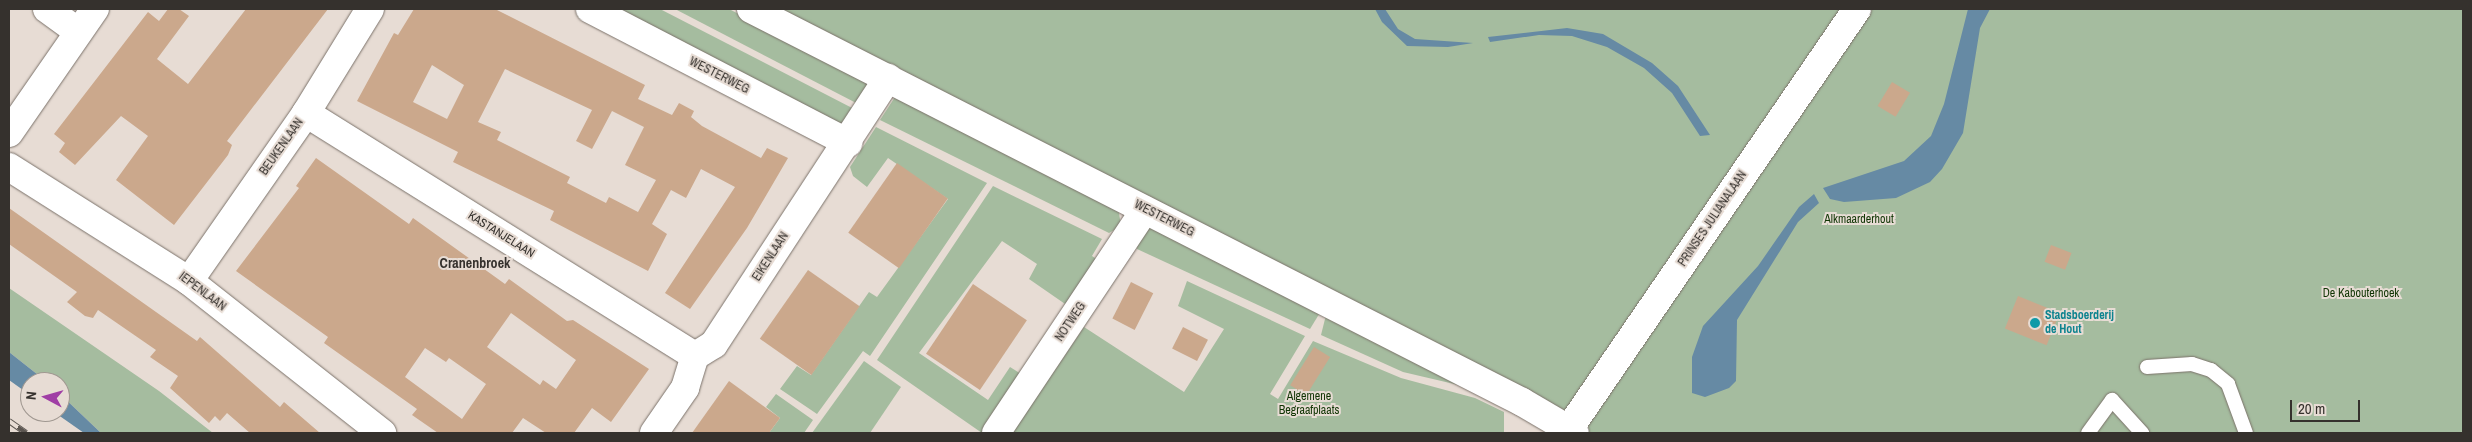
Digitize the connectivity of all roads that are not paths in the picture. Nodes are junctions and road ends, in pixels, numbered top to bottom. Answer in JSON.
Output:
{"nodes":[{"id":1,"x":48,"y":9,"type":"edge"},
{"id":2,"x":95,"y":9,"type":"edge"},
{"id":3,"x":370,"y":9,"type":"edge"},
{"id":4,"x":590,"y":9,"type":"edge"},
{"id":5,"x":751,"y":9,"type":"edge"},
{"id":6,"x":1857,"y":9,"type":"edge"},
{"id":7,"x":77,"y":31,"type":"junction"},
{"id":8,"x":888,"y":78,"type":"junction"},
{"id":9,"x":306,"y":113,"type":"junction"},
{"id":10,"x":9,"y":133,"type":"edge"},
{"id":11,"x":848,"y":143,"type":"junction"},
{"id":12,"x":9,"y":167,"type":"edge"},
{"id":13,"x":1145,"y":210,"type":"junction"},
{"id":14,"x":189,"y":281,"type":"junction"},
{"id":15,"x":696,"y":356,"type":"junction"},
{"id":16,"x":2147,"y":367,"type":"dead end"},
{"id":17,"x":1572,"y":431,"type":"edge"},
{"id":18,"x":382,"y":433,"type":"edge"},
{"id":19,"x":654,"y":433,"type":"edge"},
{"id":20,"x":996,"y":433,"type":"edge"},
{"id":21,"x":2088,"y":433,"type":"edge"},
{"id":22,"x":2142,"y":433,"type":"edge"},
{"id":23,"x":2246,"y":433,"type":"edge"}],
"edges":[{"from":1,"to":7,"type":"street"},
{"from":2,"to":7,"type":"street"},
{"from":3,"to":9,"type":"street","name":"BEUKENLAAN"},
{"from":4,"to":11,"type":"street","name":"WESTERWEG"},
{"from":5,"to":8,"type":"street","name":"WESTERWEG"},
{"from":6,"to":17,"type":"street","name":"PRINSES JULIANALAAN"},
{"from":7,"to":10,"type":"street"},
{"from":8,"to":11,"type":"street","name":"EIKENLAAN"},
{"from":8,"to":13,"type":"street","name":"WESTERWEG"},
{"from":9,"to":14,"type":"street","name":"BEUKENLAAN"},
{"from":9,"to":15,"type":"street","name":"KASTANJELAAN"},
{"from":11,"to":15,"type":"street","name":"EIKENLAAN"},
{"from":12,"to":14,"type":"street","name":"IEPENLAAN"},
{"from":13,"to":17,"type":"street","name":"WESTERWEG"},
{"from":13,"to":20,"type":"street","name":"NOTWEG"},
{"from":14,"to":18,"type":"street","name":"IEPENLAAN"},
{"from":15,"to":19,"type":"street"},
{"from":16,"to":23,"type":"lane"},
{"from":21,"to":22,"type":"lane"}]}
